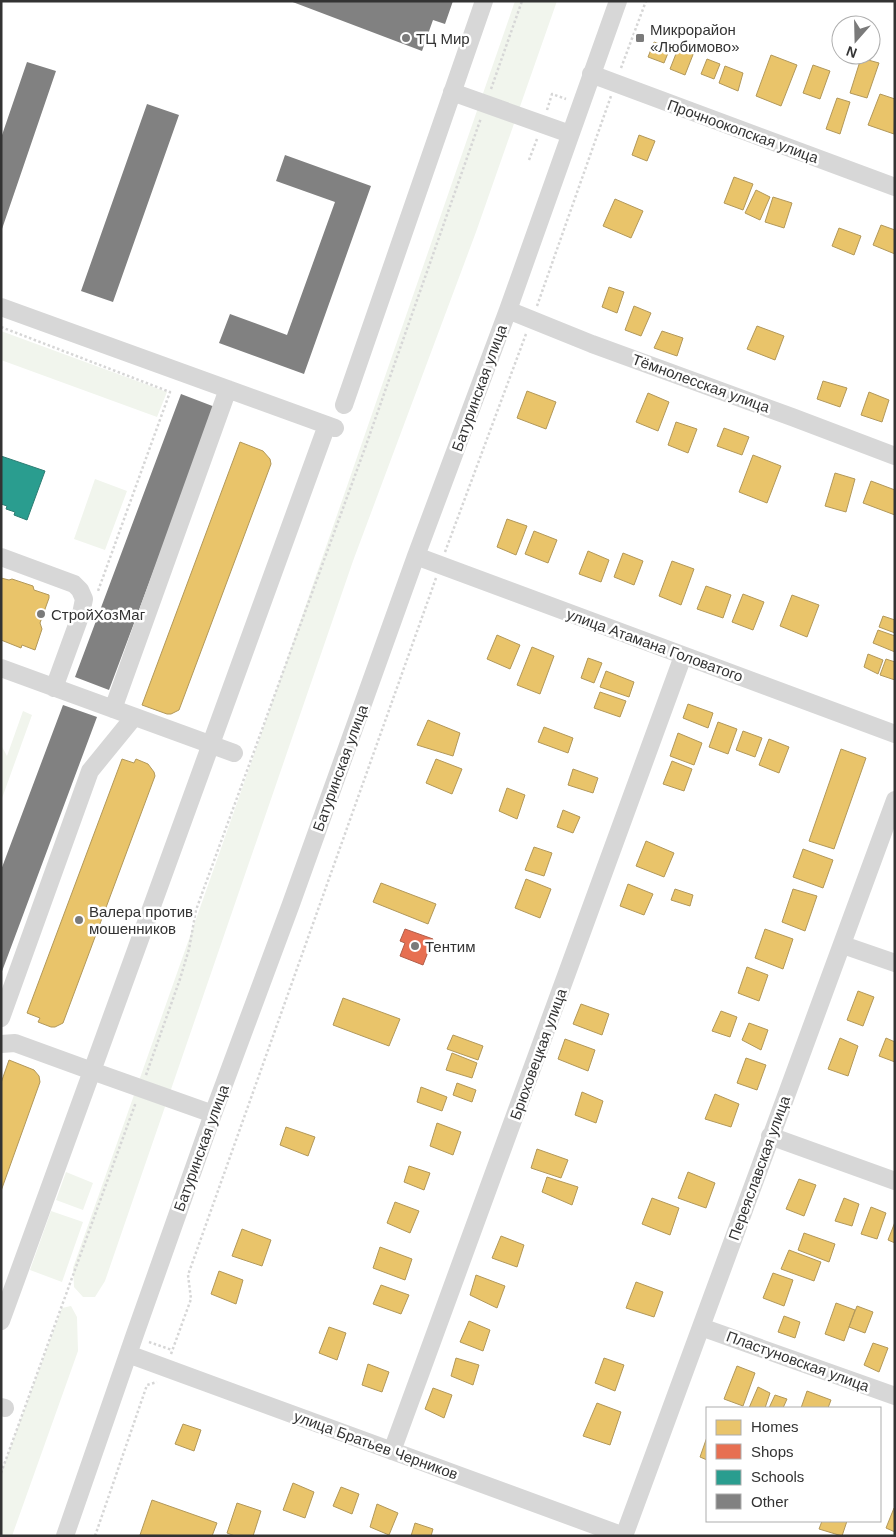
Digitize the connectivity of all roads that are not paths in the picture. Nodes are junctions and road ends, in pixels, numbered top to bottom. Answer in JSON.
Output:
{"nodes":[{"id":1,"x":484,"y":1,"type":"edge"},
{"id":2,"x":618,"y":1,"type":"edge"},
{"id":3,"x":591,"y":74,"type":"junction"},
{"id":4,"x":452,"y":92,"type":"junction"},
{"id":5,"x":570,"y":134,"type":"junction"},
{"id":6,"x":895,"y":187,"type":"edge"},
{"id":7,"x":1,"y":307,"type":"edge"},
{"id":8,"x":508,"y":310,"type":"junction"},
{"id":9,"x":228,"y":389,"type":"junction"},
{"id":10,"x":344,"y":405,"type":"dead end"},
{"id":11,"x":895,"y":456,"type":"edge"},
{"id":12,"x":416,"y":556,"type":"junction"},
{"id":13,"x":1,"y":557,"type":"edge"},
{"id":14,"x":683,"y":656,"type":"junction"},
{"id":15,"x":1,"y":668,"type":"edge"},
{"id":16,"x":54,"y":688,"type":"junction"},
{"id":17,"x":113,"y":709,"type":"junction"},
{"id":18,"x":134,"y":717,"type":"junction"},
{"id":19,"x":895,"y":734,"type":"edge"},
{"id":20,"x":210,"y":744,"type":"junction"},
{"id":21,"x":234,"y":753,"type":"dead end"},
{"id":22,"x":895,"y":800,"type":"edge"},
{"id":23,"x":843,"y":944,"type":"junction"},
{"id":24,"x":895,"y":963,"type":"edge"},
{"id":25,"x":1,"y":1018,"type":"edge"},
{"id":26,"x":1,"y":1044,"type":"edge"},
{"id":27,"x":92,"y":1071,"type":"junction"},
{"id":28,"x":213,"y":1114,"type":"junction"},
{"id":29,"x":770,"y":1136,"type":"junction"},
{"id":30,"x":895,"y":1181,"type":"edge"},
{"id":31,"x":1,"y":1321,"type":"edge"},
{"id":32,"x":701,"y":1327,"type":"junction"},
{"id":33,"x":128,"y":1354,"type":"junction"},
{"id":34,"x":895,"y":1396,"type":"edge"},
{"id":35,"x":392,"y":1451,"type":"junction"},
{"id":36,"x":65,"y":1536,"type":"edge"},
{"id":37,"x":624,"y":1536,"type":"edge"}],
"edges":[{"from":1,"to":4,"type":"street"},
{"from":2,"to":3,"type":"street","name":"Батуринская улица"},
{"from":3,"to":5,"type":"street","name":"Батуринская улица"},
{"from":3,"to":6,"type":"street","name":"Прочноокопская улица"},
{"from":4,"to":5,"type":"street"},
{"from":4,"to":10,"type":"street"},
{"from":5,"to":8,"type":"street","name":"Батуринская улица"},
{"from":7,"to":9,"type":"street"},
{"from":8,"to":11,"type":"street","name":"Тёмнолесская улица"},
{"from":8,"to":12,"type":"street","name":"Батуринская улица"},
{"from":9,"to":17,"type":"street"},
{"from":9,"to":20,"type":"street"},
{"from":12,"to":14,"type":"street","name":"улица Атамана Головатого"},
{"from":12,"to":28,"type":"street","name":"Батуринская улица"},
{"from":13,"to":16,"type":"street"},
{"from":14,"to":19,"type":"street","name":"улица Атамана Головатого"},
{"from":14,"to":35,"type":"street","name":"Брюховецкая улица"},
{"from":15,"to":16,"type":"street"},
{"from":16,"to":17,"type":"street"},
{"from":17,"to":18,"type":"street"},
{"from":18,"to":20,"type":"street"},
{"from":18,"to":25,"type":"street"},
{"from":20,"to":21,"type":"street"},
{"from":20,"to":27,"type":"street"},
{"from":22,"to":23,"type":"street","name":"Переяславская улица"},
{"from":23,"to":24,"type":"street"},
{"from":23,"to":29,"type":"street","name":"Переяславская улица"},
{"from":26,"to":27,"type":"street"},
{"from":27,"to":28,"type":"street"},
{"from":27,"to":31,"type":"street"},
{"from":28,"to":33,"type":"street","name":"Батуринская улица"},
{"from":29,"to":30,"type":"street"},
{"from":29,"to":32,"type":"street","name":"Переяславская улица"},
{"from":32,"to":34,"type":"street","name":"Пластуновская улица"},
{"from":32,"to":37,"type":"street","name":"Переяславская улица"},
{"from":33,"to":35,"type":"street","name":"улица Братьев Черников"},
{"from":33,"to":36,"type":"street","name":"Батуринская улица"},
{"from":35,"to":37,"type":"street","name":"улица Братьев Черников"}]}
